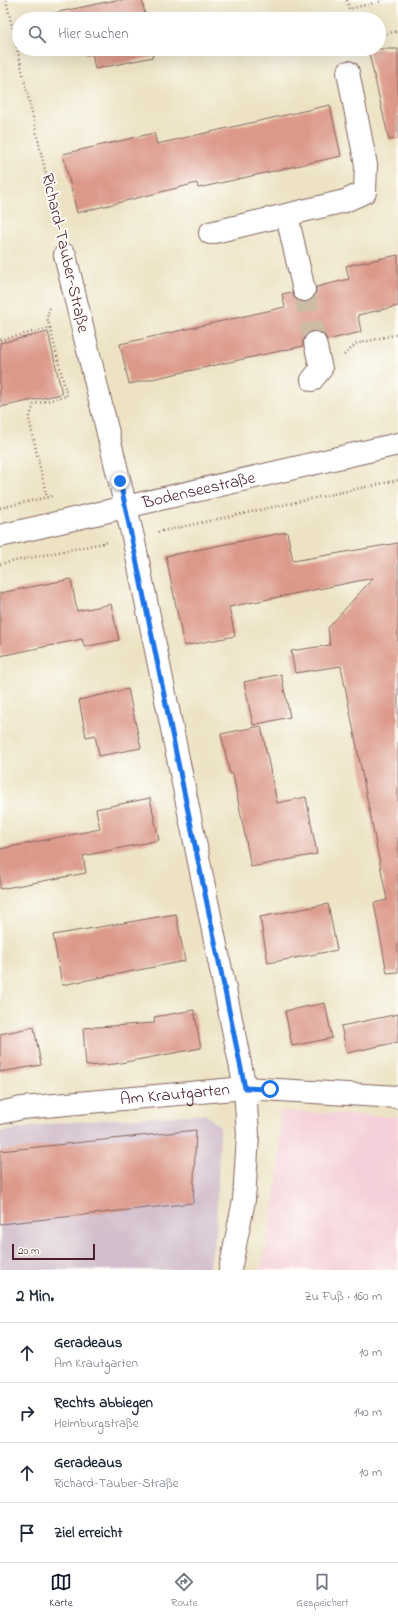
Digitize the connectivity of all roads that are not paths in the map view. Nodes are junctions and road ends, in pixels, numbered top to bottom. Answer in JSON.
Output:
{"nodes":[{"id":1,"x":348,"y":72,"type":"dead end"},
{"id":2,"x":287,"y":216,"type":"junction"},
{"id":3,"x":210,"y":233,"type":"dead end"},
{"id":4,"x":65,"y":255,"type":"road end"},
{"id":5,"x":304,"y":290,"type":"tunnel mouth"},
{"id":6,"x":315,"y":343,"type":"tunnel mouth"},
{"id":7,"x":316,"y":374,"type":"road end"},
{"id":8,"x":398,"y":444,"type":"edge"},
{"id":9,"x":126,"y":506,"type":"junction"},
{"id":10,"x":0,"y":536,"type":"edge"},
{"id":11,"x":245,"y":1088,"type":"junction"},
{"id":12,"x":398,"y":1097,"type":"edge"},
{"id":13,"x":0,"y":1113,"type":"edge"},
{"id":14,"x":230,"y":1270,"type":"edge"}],
"edges":[{"from":1,"to":2,"type":"street"},
{"from":2,"to":3,"type":"street"},
{"from":2,"to":5,"type":"street"},
{"from":4,"to":9,"type":"street","name":"Richard-Tauber-Straße"},
{"from":6,"to":7,"type":"street"},
{"from":8,"to":9,"type":"street","name":"Bodenseestraße"},
{"from":9,"to":10,"type":"street","name":"Bodenseestraße"},
{"from":9,"to":11,"type":"street","name":"Richard-Tauber-Straße"},
{"from":11,"to":12,"type":"street","name":"Am Krautgarten"},
{"from":11,"to":13,"type":"street","name":"Am Krautgarten"},
{"from":11,"to":14,"type":"street","name":"Richard-Tauber-Straße"}]}
